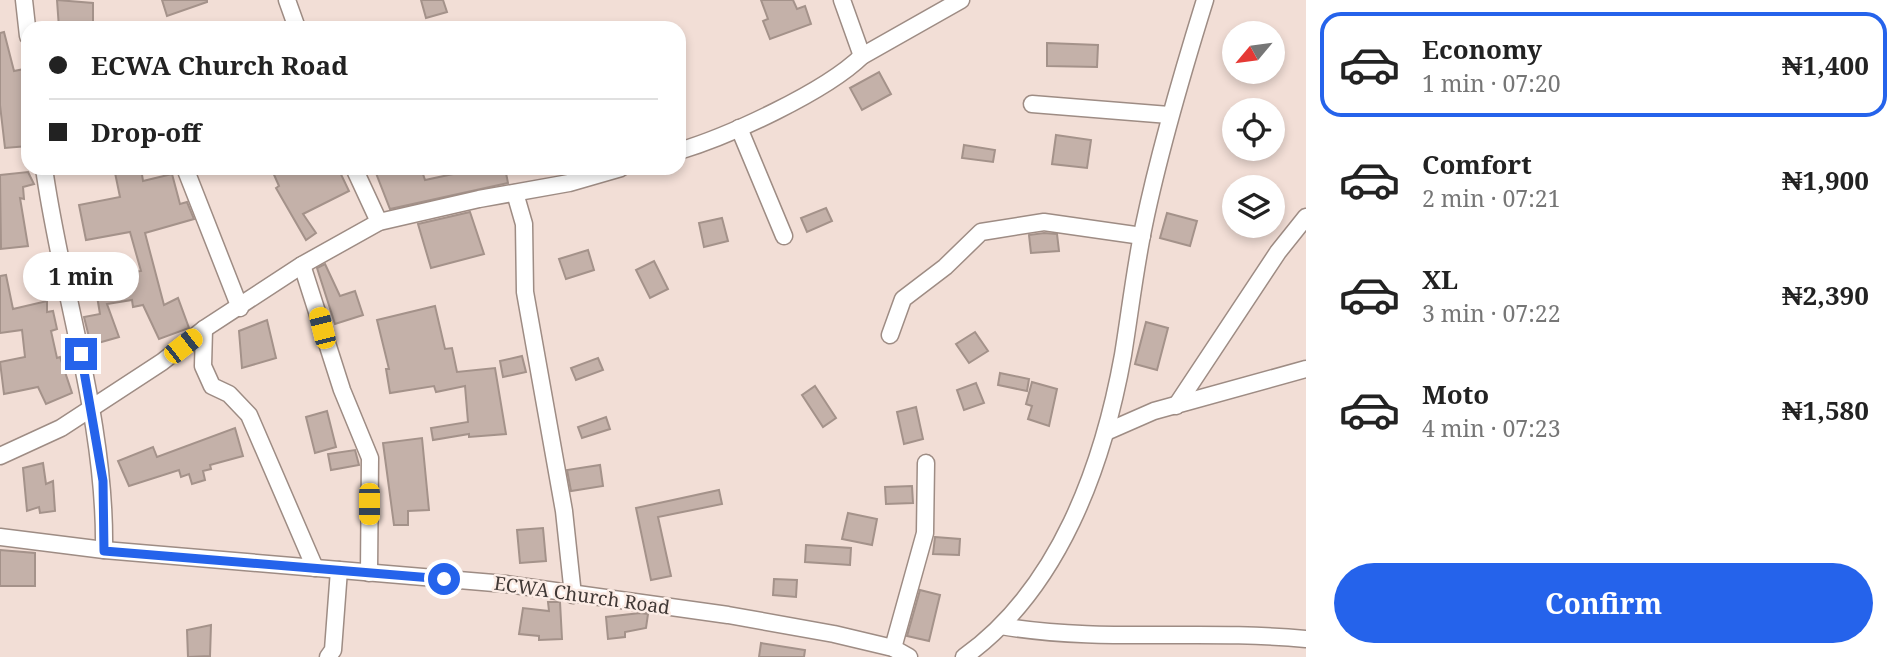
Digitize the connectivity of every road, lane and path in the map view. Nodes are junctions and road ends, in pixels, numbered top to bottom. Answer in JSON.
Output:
{"nodes":[{"id":1,"x":24,"y":0,"type":"edge"},
{"id":2,"x":287,"y":0,"type":"edge"},
{"id":3,"x":842,"y":0,"type":"edge"},
{"id":4,"x":961,"y":0,"type":"edge"},
{"id":5,"x":1205,"y":0,"type":"edge"},
{"id":6,"x":26,"y":21,"type":"edge"},
{"id":7,"x":294,"y":21,"type":"edge"},
{"id":8,"x":862,"y":56,"type":"junction"},
{"id":9,"x":1032,"y":104,"type":"dead end"},
{"id":10,"x":1169,"y":115,"type":"junction"},
{"id":11,"x":739,"y":128,"type":"junction"},
{"id":12,"x":686,"y":148,"type":"edge"},
{"id":13,"x":45,"y":175,"type":"edge"},
{"id":14,"x":188,"y":175,"type":"edge"},
{"id":15,"x":358,"y":175,"type":"edge"},
{"id":16,"x":597,"y":175,"type":"edge"},
{"id":17,"x":515,"y":193,"type":"junction"},
{"id":18,"x":1306,"y":217,"type":"edge"},
{"id":19,"x":379,"y":222,"type":"junction"},
{"id":20,"x":784,"y":236,"type":"dead end"},
{"id":21,"x":1142,"y":236,"type":"junction"},
{"id":22,"x":302,"y":265,"type":"junction"},
{"id":23,"x":240,"y":309,"type":"junction"},
{"id":24,"x":204,"y":329,"type":"junction"},
{"id":25,"x":890,"y":335,"type":"dead end"},
{"id":26,"x":1306,"y":369,"type":"edge"},
{"id":27,"x":1175,"y":406,"type":"junction"},
{"id":28,"x":91,"y":407,"type":"junction"},
{"id":29,"x":1106,"y":432,"type":"junction"},
{"id":30,"x":2,"y":449,"type":"edge"},
{"id":31,"x":926,"y":463,"type":"dead end"},
{"id":32,"x":0,"y":537,"type":"edge"},
{"id":33,"x":104,"y":551,"type":"junction"},
{"id":34,"x":315,"y":568,"type":"junction"},
{"id":35,"x":339,"y":570,"type":"junction"},
{"id":36,"x":369,"y":573,"type":"junction"},
{"id":37,"x":573,"y":595,"type":"junction"},
{"id":38,"x":1001,"y":626,"type":"junction"},
{"id":39,"x":1306,"y":639,"type":"edge"},
{"id":40,"x":893,"y":648,"type":"junction"},
{"id":41,"x":328,"y":657,"type":"edge"},
{"id":42,"x":909,"y":657,"type":"edge"},
{"id":43,"x":964,"y":657,"type":"edge"}],
"edges":[{"from":1,"to":6,"type":"street"},
{"from":2,"to":7,"type":"street"},
{"from":3,"to":8,"type":"street"},
{"from":4,"to":8,"type":"street"},
{"from":5,"to":10,"type":"street"},
{"from":8,"to":11,"type":"street"},
{"from":9,"to":10,"type":"street"},
{"from":10,"to":21,"type":"street"},
{"from":11,"to":12,"type":"street"},
{"from":11,"to":20,"type":"street"},
{"from":13,"to":28,"type":"street"},
{"from":14,"to":23,"type":"street"},
{"from":15,"to":19,"type":"street"},
{"from":16,"to":17,"type":"street"},
{"from":17,"to":19,"type":"street"},
{"from":17,"to":37,"type":"street"},
{"from":18,"to":27,"type":"street"},
{"from":19,"to":22,"type":"street"},
{"from":21,"to":25,"type":"street"},
{"from":21,"to":29,"type":"street"},
{"from":22,"to":23,"type":"street"},
{"from":22,"to":36,"type":"street"},
{"from":23,"to":24,"type":"street"},
{"from":24,"to":28,"type":"street"},
{"from":24,"to":34,"type":"street"},
{"from":26,"to":27,"type":"street"},
{"from":27,"to":29,"type":"street"},
{"from":28,"to":30,"type":"street"},
{"from":28,"to":33,"type":"street"},
{"from":29,"to":38,"type":"street"},
{"from":31,"to":40,"type":"street"},
{"from":32,"to":33,"type":"street","name":"ECWA Church Road"},
{"from":33,"to":34,"type":"street","name":"ECWA Church Road"},
{"from":34,"to":35,"type":"street","name":"ECWA Church Road"},
{"from":35,"to":36,"type":"street","name":"ECWA Church Road"},
{"from":35,"to":41,"type":"street"},
{"from":36,"to":37,"type":"street","name":"ECWA Church Road"},
{"from":37,"to":40,"type":"street","name":"ECWA Church Road"},
{"from":38,"to":39,"type":"street"},
{"from":38,"to":43,"type":"street"},
{"from":40,"to":42,"type":"street","name":"ECWA Church Road"}]}
